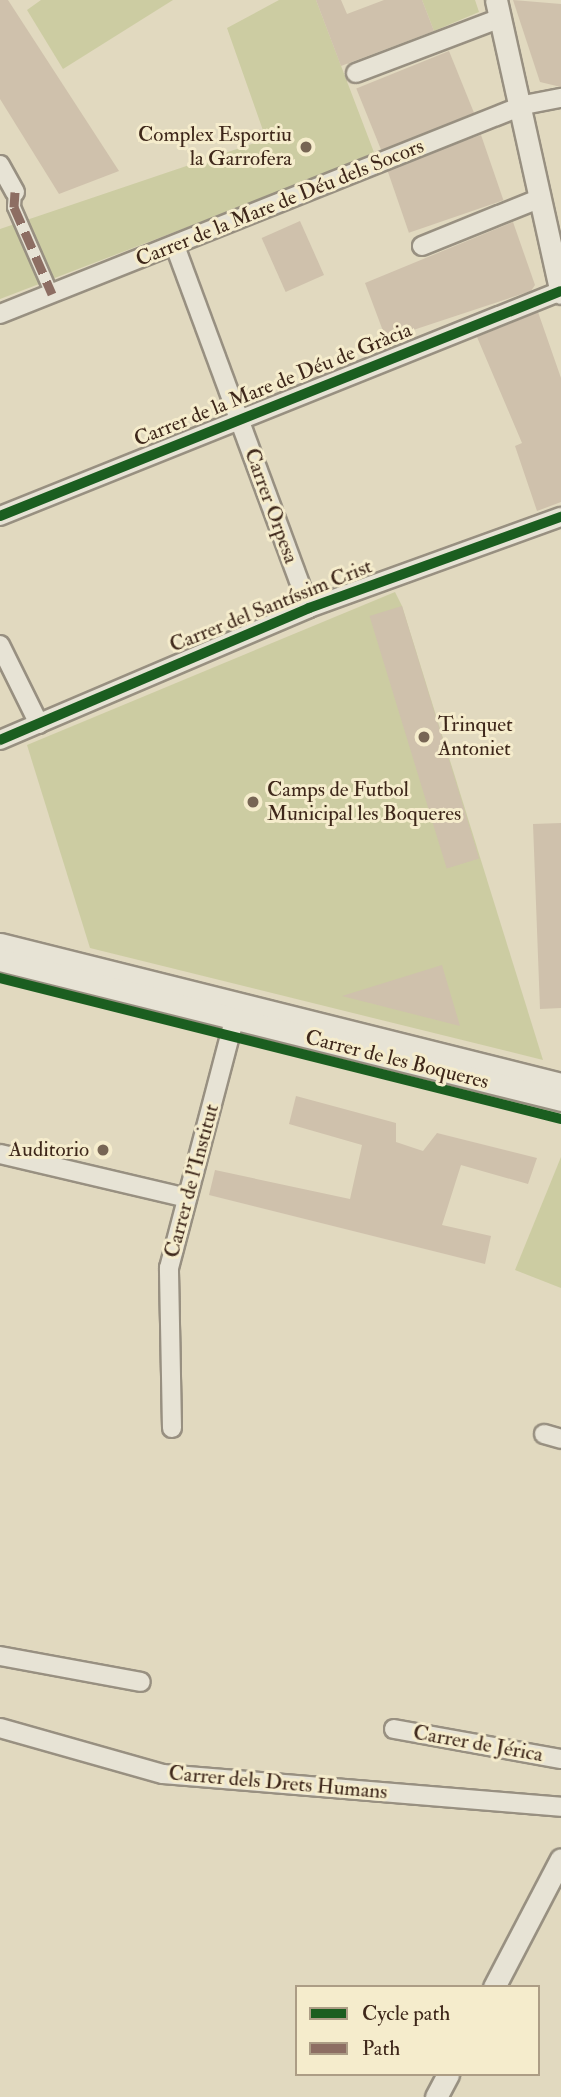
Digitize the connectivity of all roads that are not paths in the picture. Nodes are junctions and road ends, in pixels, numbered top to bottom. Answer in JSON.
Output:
{"nodes":[{"id":1,"x":499,"y":9,"type":"edge"},
{"id":2,"x":356,"y":73,"type":"dead end"},
{"id":3,"x":561,"y":98,"type":"edge"},
{"id":4,"x":524,"y":105,"type":"junction"},
{"id":5,"x":0,"y":165,"type":"edge"},
{"id":6,"x":15,"y":192,"type":"joint"},
{"id":7,"x":541,"y":198,"type":"junction"},
{"id":8,"x":175,"y":246,"type":"junction"},
{"id":9,"x":422,"y":246,"type":"dead end"},
{"id":10,"x":561,"y":291,"type":"edge"},
{"id":11,"x":52,"y":294,"type":"junction"},
{"id":12,"x":0,"y":314,"type":"edge"},
{"id":13,"x":239,"y":420,"type":"junction"},
{"id":14,"x":0,"y":516,"type":"edge"},
{"id":15,"x":561,"y":517,"type":"edge"},
{"id":16,"x":309,"y":608,"type":"junction"},
{"id":17,"x":0,"y":645,"type":"edge"},
{"id":18,"x":39,"y":724,"type":"junction"},
{"id":19,"x":0,"y":740,"type":"edge"},
{"id":20,"x":0,"y":944,"type":"edge"},
{"id":21,"x":0,"y":960,"type":"edge"},
{"id":22,"x":236,"y":1012,"type":"junction"},
{"id":23,"x":561,"y":1084,"type":"edge"},
{"id":24,"x":561,"y":1100,"type":"edge"},
{"id":25,"x":0,"y":1154,"type":"edge"},
{"id":26,"x":187,"y":1199,"type":"junction"},
{"id":27,"x":172,"y":1428,"type":"dead end"},
{"id":28,"x":0,"y":1657,"type":"edge"},
{"id":29,"x":141,"y":1682,"type":"dead end"},
{"id":30,"x":0,"y":1728,"type":"edge"},
{"id":31,"x":394,"y":1729,"type":"dead end"},
{"id":32,"x":561,"y":1759,"type":"edge"},
{"id":33,"x":561,"y":1807,"type":"edge"},
{"id":34,"x":561,"y":1860,"type":"edge"},
{"id":35,"x":495,"y":1985,"type":"edge"},
{"id":36,"x":446,"y":2076,"type":"edge"},
{"id":37,"x":436,"y":2097,"type":"edge"}],
"edges":[{"from":1,"to":2,"type":"street"},
{"from":1,"to":4,"type":"street"},
{"from":3,"to":4,"type":"street","name":"Carrer de la Mare de Déu dels Socors"},
{"from":4,"to":7,"type":"street"},
{"from":4,"to":8,"type":"street","name":"Carrer de la Mare de Déu dels Socors"},
{"from":5,"to":6,"type":"street"},
{"from":6,"to":11,"type":"street"},
{"from":7,"to":9,"type":"street"},
{"from":7,"to":10,"type":"street"},
{"from":8,"to":11,"type":"street","name":"Carrer de la Mare de Déu dels Socors"},
{"from":8,"to":13,"type":"street","name":"Carrer Orpesa"},
{"from":10,"to":13,"type":"street","name":"Carrer de la Mare de Déu de Gràcia"},
{"from":11,"to":12,"type":"street","name":"Carrer de la Mare de Déu dels Socors"},
{"from":13,"to":14,"type":"street","name":"Carrer de la Mare de Déu de Gràcia"},
{"from":13,"to":16,"type":"street","name":"Carrer Orpesa"},
{"from":15,"to":16,"type":"street","name":"Carrer del Santíssim Crist"},
{"from":16,"to":18,"type":"street","name":"Carrer del Santíssim Crist"},
{"from":17,"to":18,"type":"street"},
{"from":18,"to":19,"type":"street","name":"Carrer del Santíssim Crist"},
{"from":20,"to":22,"type":"street","name":"Carrer de les Boqueres"},
{"from":21,"to":22,"type":"street","name":"Carrer de les Boqueres"},
{"from":22,"to":23,"type":"street","name":"Carrer de les Boqueres"},
{"from":22,"to":24,"type":"street","name":"Carrer de les Boqueres"},
{"from":22,"to":26,"type":"street","name":"Carrer de l'Institut"},
{"from":25,"to":26,"type":"street"},
{"from":26,"to":27,"type":"street","name":"Carrer de l'Institut"},
{"from":28,"to":29,"type":"street"},
{"from":30,"to":33,"type":"street","name":"Carrer dels Drets Humans"},
{"from":31,"to":32,"type":"street","name":"Carrer de Jérica"},
{"from":34,"to":35,"type":"street"},
{"from":36,"to":37,"type":"street"}]}
